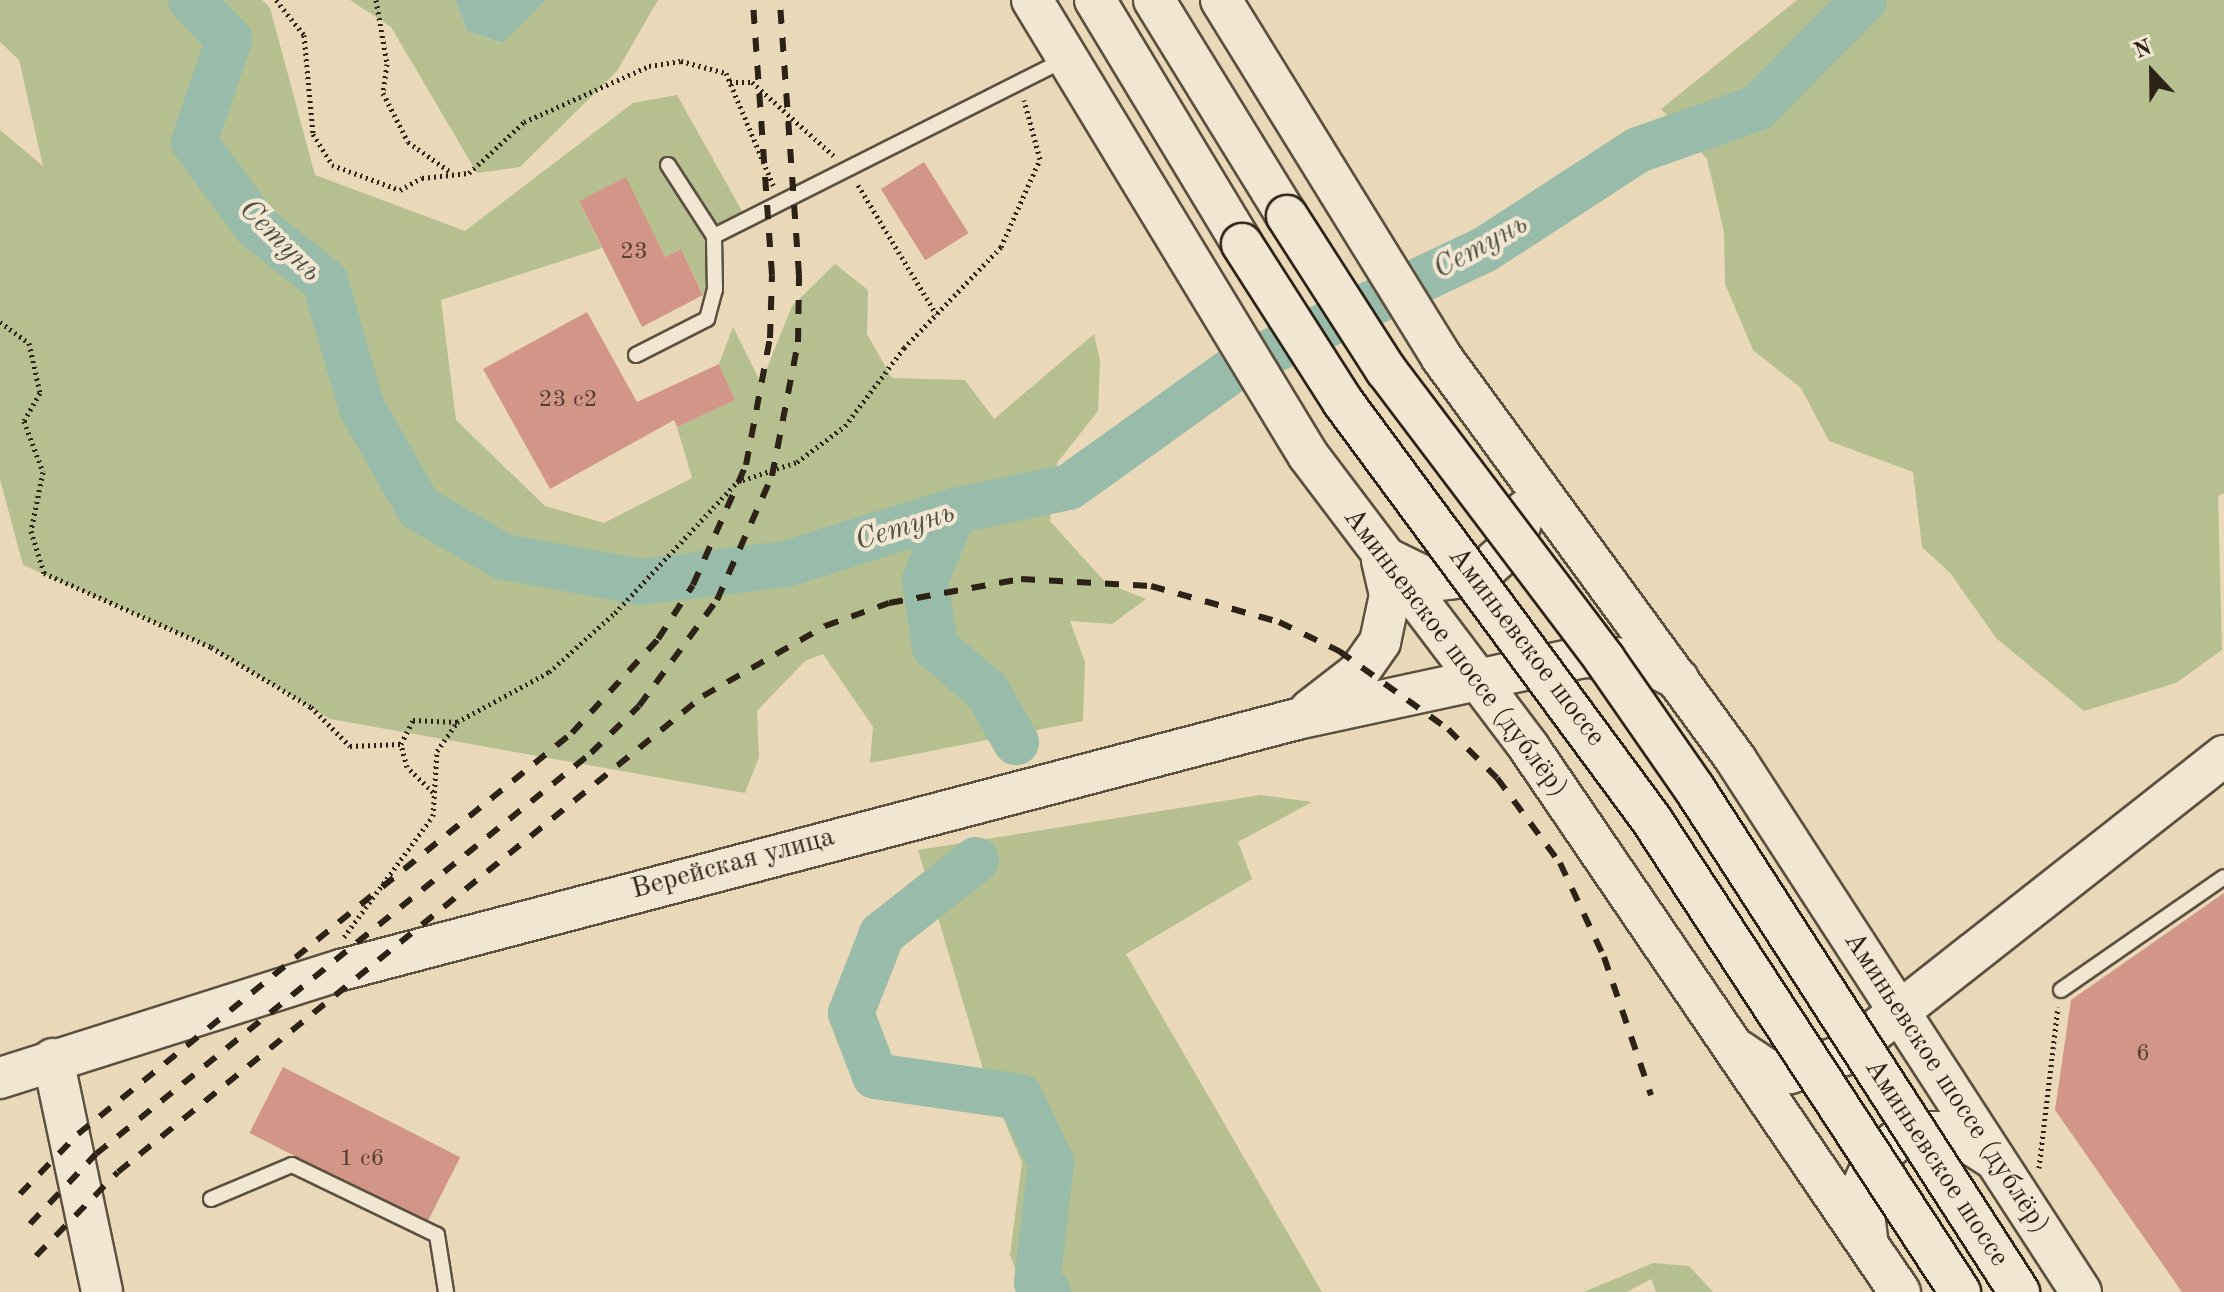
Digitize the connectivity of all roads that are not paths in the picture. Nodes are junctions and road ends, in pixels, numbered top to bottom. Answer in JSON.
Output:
{"nodes":[{"id":1,"x":1032,"y":0,"type":"edge"},
{"id":2,"x":1095,"y":0,"type":"edge"},
{"id":3,"x":1154,"y":0,"type":"edge"},
{"id":4,"x":1221,"y":0,"type":"edge"},
{"id":5,"x":1067,"y":59,"type":"junction"},
{"id":6,"x":668,"y":165,"type":"dead end"},
{"id":7,"x":714,"y":236,"type":"junction"},
{"id":8,"x":636,"y":355,"type":"dead end"},
{"id":9,"x":1510,"y":454,"type":"junction"},
{"id":10,"x":1378,"y":552,"type":"junction"},
{"id":11,"x":1566,"y":660,"type":"junction"},
{"id":12,"x":1475,"y":679,"type":"junction"},
{"id":13,"x":1678,"y":679,"type":"junction"},
{"id":14,"x":1297,"y":719,"type":"junction"},
{"id":15,"x":1530,"y":749,"type":"junction"},
{"id":16,"x":2224,"y":756,"type":"edge"},
{"id":17,"x":2224,"y":877,"type":"edge"},
{"id":18,"x":2061,"y":990,"type":"road end"},
{"id":19,"x":1903,"y":1013,"type":"junction"},
{"id":20,"x":1737,"y":1049,"type":"junction"},
{"id":21,"x":53,"y":1059,"type":"junction"},
{"id":22,"x":0,"y":1078,"type":"edge"},
{"id":23,"x":2000,"y":1166,"type":"junction"},
{"id":24,"x":211,"y":1199,"type":"dead end"},
{"id":25,"x":1871,"y":1247,"type":"junction"},
{"id":26,"x":102,"y":1292,"type":"edge"},
{"id":27,"x":446,"y":1292,"type":"edge"},
{"id":28,"x":1900,"y":1292,"type":"edge"},
{"id":29,"x":1960,"y":1292,"type":"edge"},
{"id":30,"x":2019,"y":1292,"type":"edge"},
{"id":31,"x":2081,"y":1292,"type":"edge"}],
"edges":[{"from":1,"to":5,"type":"street","name":"Аминьевское шоссе (дублёр)"},
{"from":2,"to":29,"type":"street","name":"Аминьевское шоссе","bridge":true},
{"from":3,"to":30,"type":"street","name":"Аминьевское шоссе","bridge":true},
{"from":4,"to":9,"type":"street","name":"Аминьевское шоссе (дублёр)"},
{"from":5,"to":7,"type":"lane"},
{"from":5,"to":10,"type":"street","name":"Аминьевское шоссе (дублёр)"},
{"from":6,"to":7,"type":"lane"},
{"from":7,"to":8,"type":"lane"},
{"from":9,"to":10,"type":"street"},
{"from":9,"to":13,"type":"street","name":"Аминьевское шоссе (дублёр)"},
{"from":10,"to":12,"type":"street","name":"Аминьевское шоссе (дублёр)"},
{"from":10,"to":14,"type":"street"},
{"from":11,"to":12,"type":"street","name":"Верейская улица"},
{"from":11,"to":13,"type":"street","name":"Верейская улица"},
{"from":11,"to":15,"type":"street"},
{"from":12,"to":14,"type":"street","name":"Верейская улица"},
{"from":12,"to":15,"type":"street","name":"Аминьевское шоссе (дублёр)"},
{"from":13,"to":19,"type":"street","name":"Аминьевское шоссе (дублёр)"},
{"from":14,"to":21,"type":"street","name":"Верейская улица"},
{"from":15,"to":20,"type":"street","name":"Аминьевское шоссе (дублёр)"},
{"from":16,"to":19,"type":"street"},
{"from":17,"to":18,"type":"lane"},
{"from":19,"to":20,"type":"street"},
{"from":19,"to":23,"type":"street","name":"Аминьевское шоссе (дублёр)"},
{"from":20,"to":25,"type":"street","name":"Аминьевское шоссе (дублёр)"},
{"from":21,"to":22,"type":"street","name":"Верейская улица"},
{"from":21,"to":26,"type":"street"},
{"from":23,"to":25,"type":"street"},
{"from":23,"to":31,"type":"street","name":"Аминьевское шоссе (дублёр)"},
{"from":24,"to":27,"type":"lane"},
{"from":25,"to":28,"type":"street","name":"Аминьевское шоссе (дублёр)"}]}
